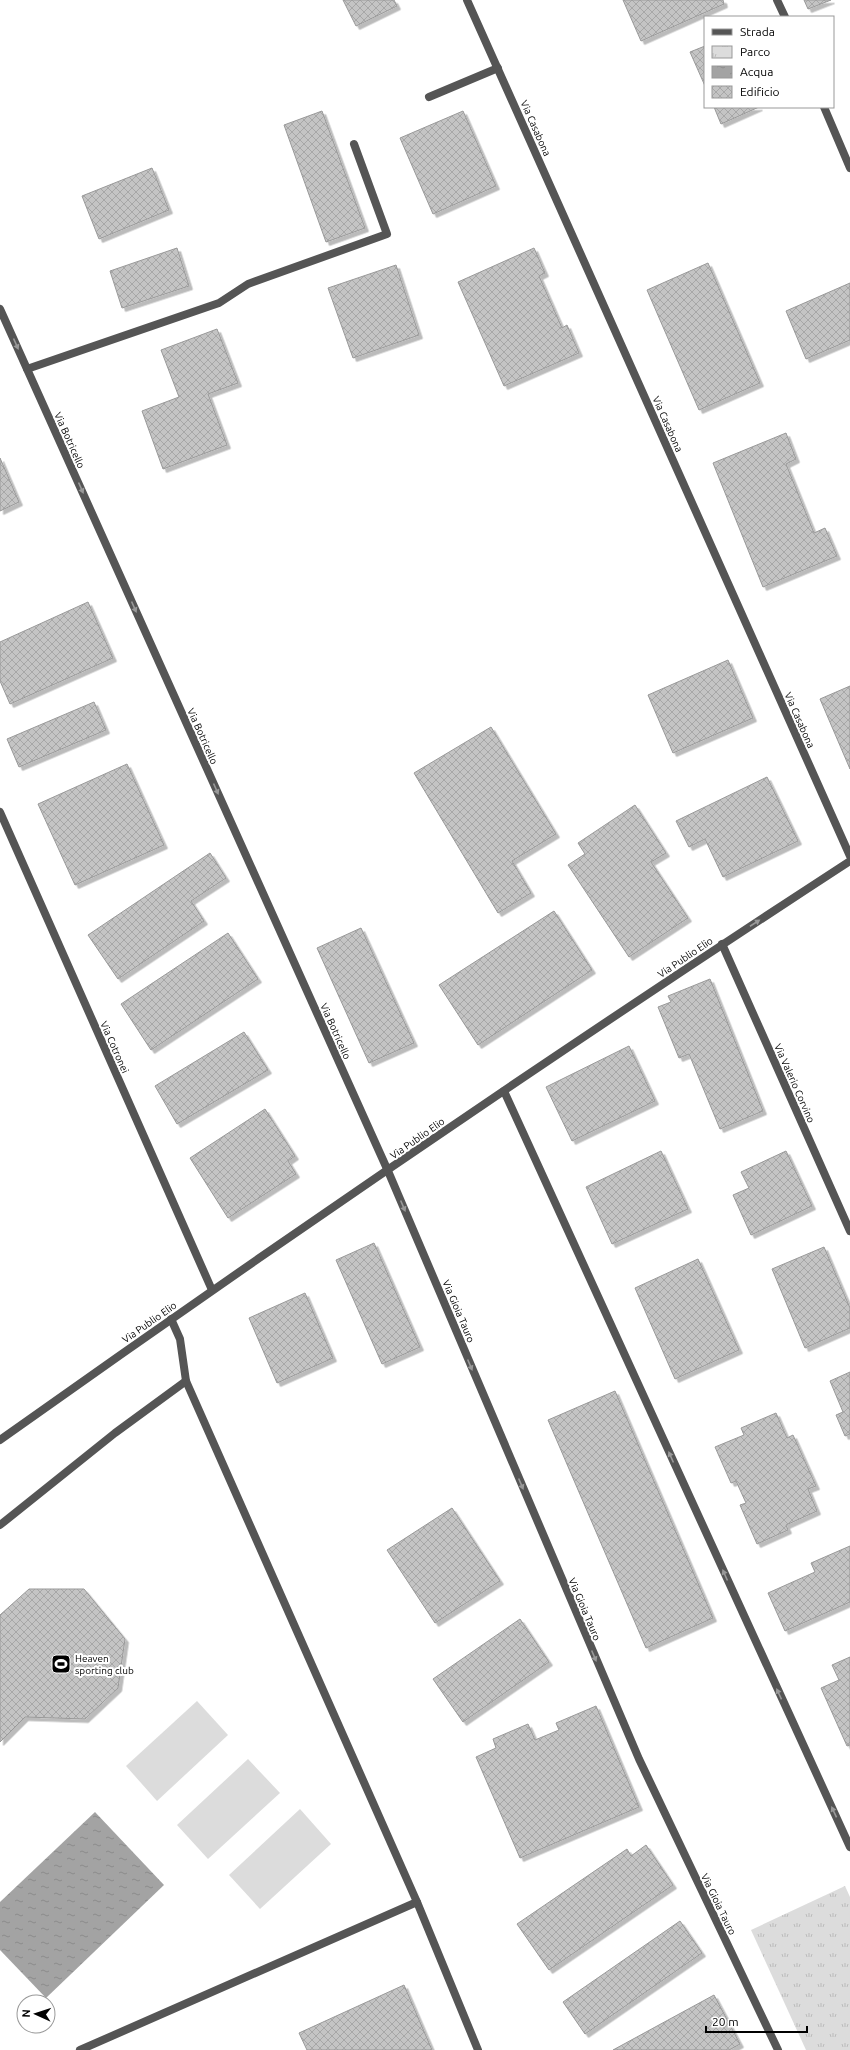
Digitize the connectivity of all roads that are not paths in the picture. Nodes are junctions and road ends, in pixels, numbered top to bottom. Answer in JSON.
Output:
{"nodes":[{"id":1,"x":467,"y":0,"type":"edge"},
{"id":2,"x":777,"y":0,"type":"edge"},
{"id":3,"x":784,"y":16,"type":"edge"},
{"id":4,"x":498,"y":68,"type":"junction"},
{"id":5,"x":429,"y":97,"type":"dead end"},
{"id":6,"x":824,"y":108,"type":"edge"},
{"id":7,"x":354,"y":144,"type":"dead end"},
{"id":8,"x":850,"y":168,"type":"edge"},
{"id":9,"x":0,"y":309,"type":"edge"},
{"id":10,"x":27,"y":369,"type":"junction"},
{"id":11,"x":0,"y":812,"type":"edge"},
{"id":12,"x":850,"y":856,"type":"edge"},
{"id":13,"x":850,"y":860,"type":"edge"},
{"id":14,"x":722,"y":944,"type":"junction"},
{"id":15,"x":504,"y":1091,"type":"junction"},
{"id":16,"x":388,"y":1170,"type":"junction"},
{"id":17,"x":850,"y":1231,"type":"edge"},
{"id":18,"x":212,"y":1290,"type":"junction"},
{"id":19,"x":171,"y":1319,"type":"junction"},
{"id":20,"x":186,"y":1381,"type":"junction"},
{"id":21,"x":0,"y":1440,"type":"edge"},
{"id":22,"x":0,"y":1525,"type":"edge"},
{"id":23,"x":850,"y":1847,"type":"edge"},
{"id":24,"x":417,"y":1902,"type":"junction"},
{"id":25,"x":80,"y":2050,"type":"edge"},
{"id":26,"x":478,"y":2050,"type":"edge"},
{"id":27,"x":778,"y":2050,"type":"edge"}],
"edges":[{"from":1,"to":4,"type":"street","name":"Via Casabona"},
{"from":2,"to":3,"type":"street"},
{"from":4,"to":5,"type":"street"},
{"from":4,"to":12,"type":"street","name":"Via Casabona"},
{"from":6,"to":8,"type":"street"},
{"from":7,"to":10,"type":"street"},
{"from":9,"to":10,"type":"street","name":"Via Botricello","one_way":true},
{"from":10,"to":16,"type":"street","name":"Via Botricello","one_way":true},
{"from":11,"to":18,"type":"street","name":"Via Cotronei"},
{"from":14,"to":13,"type":"street","name":"Via Publio Elio","one_way":true},
{"from":14,"to":15,"type":"street","name":"Via Publio Elio"},
{"from":14,"to":17,"type":"street","name":"Via Valerio Corvino"},
{"from":15,"to":16,"type":"street","name":"Via Publio Elio"},
{"from":23,"to":15,"type":"street","one_way":true},
{"from":16,"to":18,"type":"street","name":"Via Publio Elio"},
{"from":16,"to":27,"type":"street","name":"Via Gioia Tauro","one_way":true},
{"from":18,"to":19,"type":"street","name":"Via Publio Elio"},
{"from":19,"to":20,"type":"street"},
{"from":19,"to":21,"type":"street","name":"Via Publio Elio"},
{"from":20,"to":22,"type":"street"},
{"from":20,"to":24,"type":"street"},
{"from":24,"to":25,"type":"street"},
{"from":24,"to":26,"type":"street"}]}
